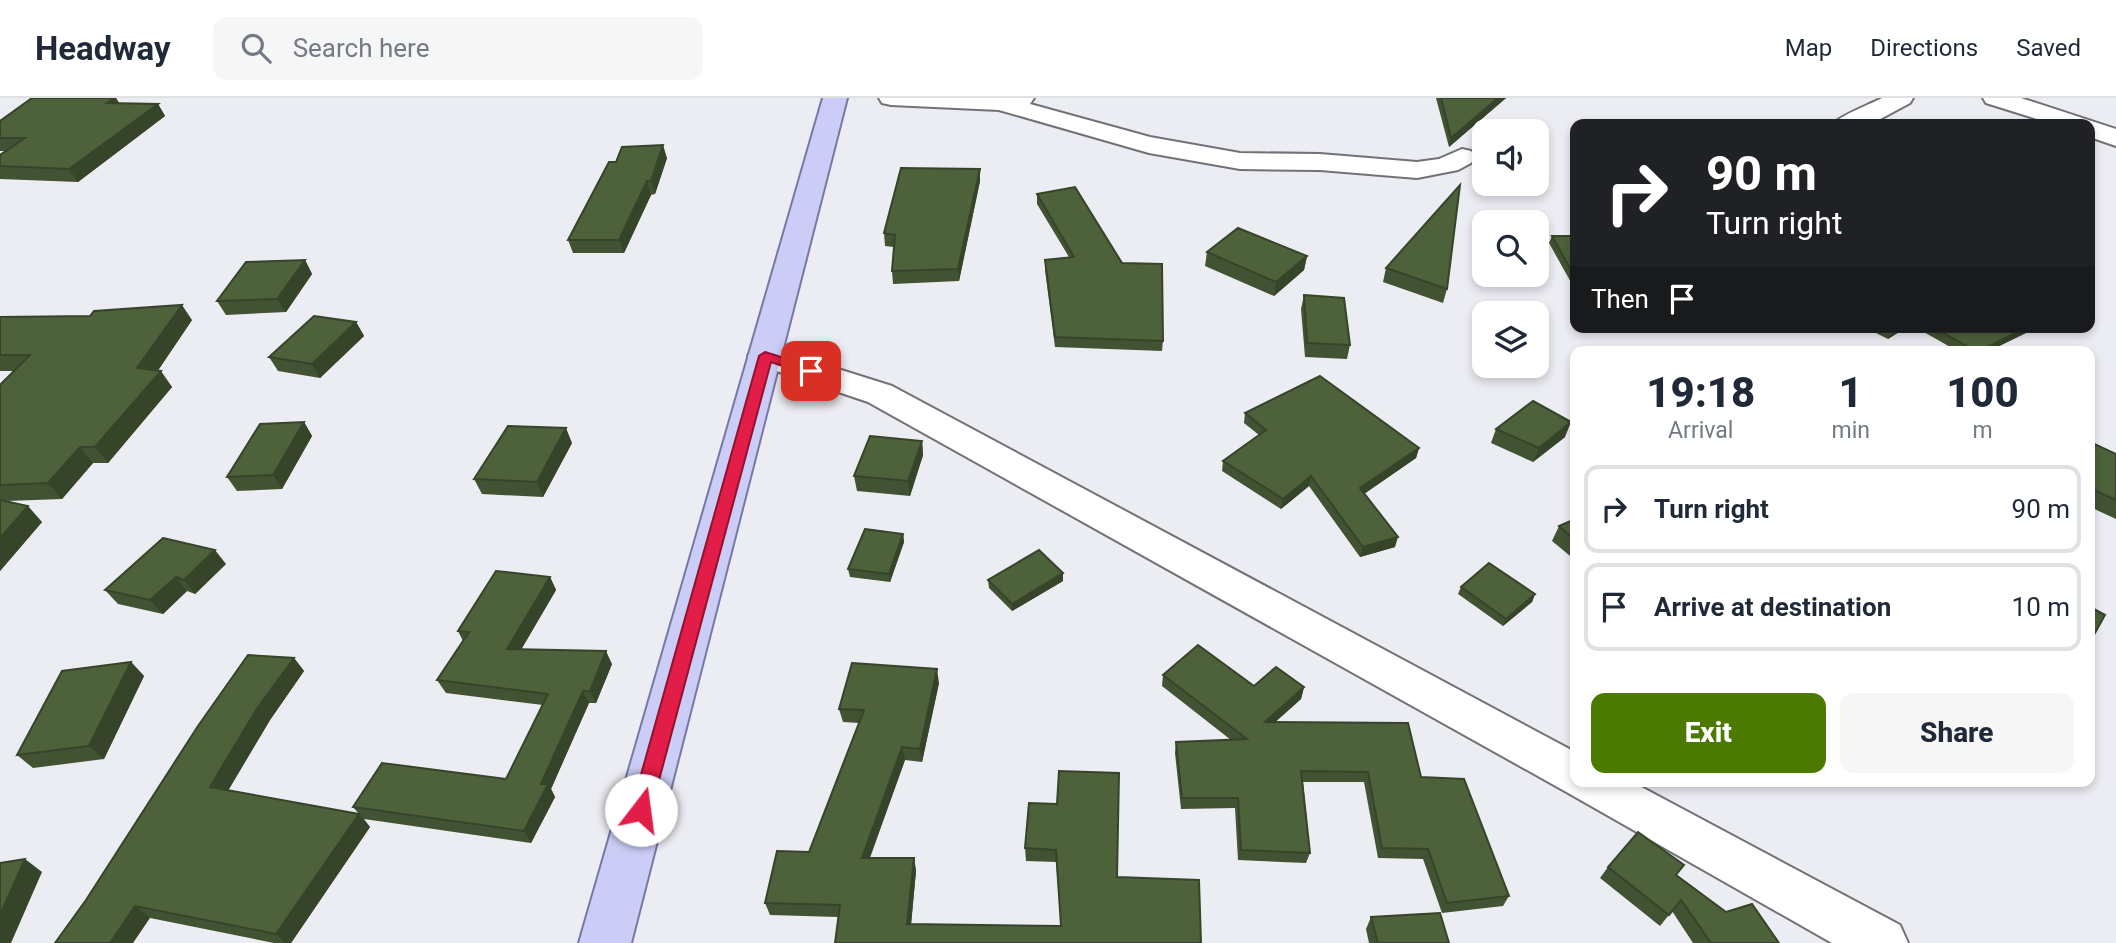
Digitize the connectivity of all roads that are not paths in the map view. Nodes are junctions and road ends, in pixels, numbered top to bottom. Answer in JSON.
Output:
{"nodes":[{"id":1,"x":835,"y":98,"type":"edge"},
{"id":2,"x":891,"y":98,"type":"edge"},
{"id":3,"x":1901,"y":98,"type":"edge"},
{"id":4,"x":1995,"y":98,"type":"edge"},
{"id":5,"x":1011,"y":100,"type":"edge"},
{"id":6,"x":1862,"y":119,"type":"edge"},
{"id":7,"x":2062,"y":119,"type":"edge"},
{"id":8,"x":2095,"y":130,"type":"edge"},
{"id":9,"x":2116,"y":138,"type":"edge"},
{"id":10,"x":1462,"y":157,"type":"dead end"},
{"id":11,"x":765,"y":356,"type":"junction"},
{"id":12,"x":1570,"y":772,"type":"edge"},
{"id":13,"x":1597,"y":787,"type":"edge"},
{"id":14,"x":605,"y":943,"type":"edge"},
{"id":15,"x":1882,"y":943,"type":"edge"}],
"edges":[{"from":1,"to":11,"type":"main road"},
{"from":2,"to":5,"type":"street"},
{"from":3,"to":6,"type":"street"},
{"from":4,"to":7,"type":"street"},
{"from":5,"to":10,"type":"street"},
{"from":8,"to":9,"type":"street"},
{"from":11,"to":12,"type":"street"},
{"from":11,"to":14,"type":"main road"},
{"from":13,"to":15,"type":"street"}]}
